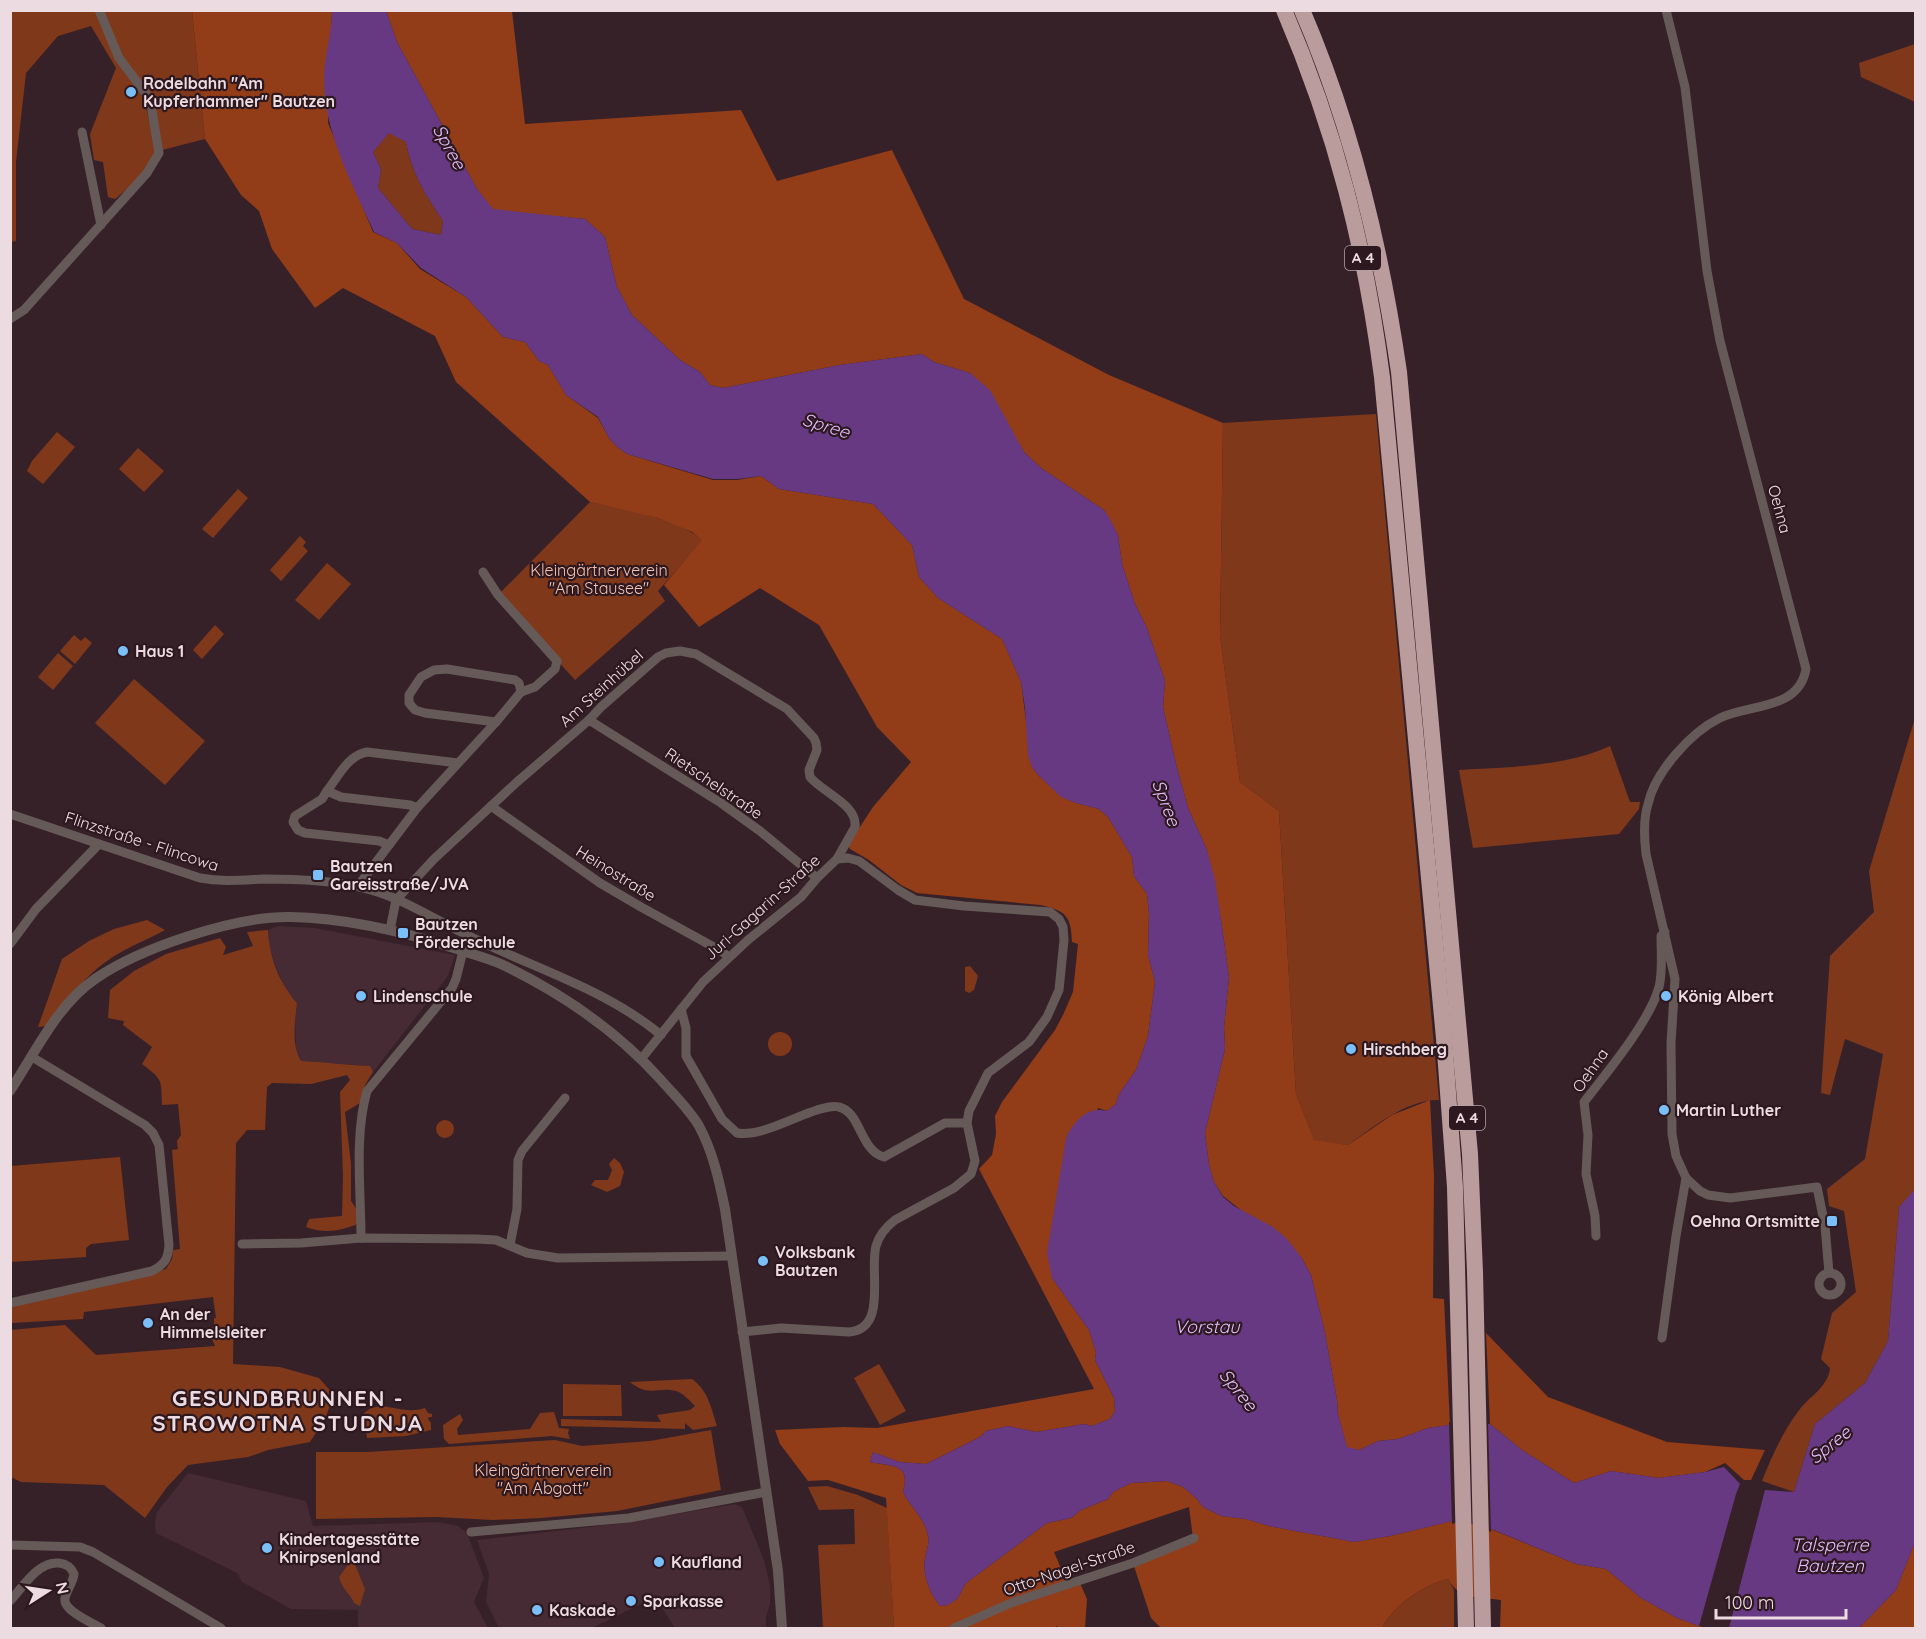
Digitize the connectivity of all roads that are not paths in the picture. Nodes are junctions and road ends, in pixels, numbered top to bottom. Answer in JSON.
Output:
{"nodes":[{"id":1,"x":99,"y":10,"type":"edge"},
{"id":2,"x":1284,"y":10,"type":"edge"},
{"id":3,"x":1302,"y":10,"type":"edge"},
{"id":4,"x":1666,"y":10,"type":"edge"},
{"id":5,"x":82,"y":132,"type":"dead end"},
{"id":6,"x":101,"y":225,"type":"junction"},
{"id":7,"x":10,"y":319,"type":"edge"},
{"id":8,"x":483,"y":572,"type":"dead end"},
{"id":9,"x":521,"y":692,"type":"junction"},
{"id":10,"x":589,"y":720,"type":"junction"},
{"id":11,"x":496,"y":722,"type":"junction"},
{"id":12,"x":458,"y":763,"type":"junction"},
{"id":13,"x":327,"y":791,"type":"junction"},
{"id":14,"x":491,"y":806,"type":"junction"},
{"id":15,"x":417,"y":808,"type":"junction"},
{"id":16,"x":10,"y":814,"type":"edge"},
{"id":17,"x":1434,"y":837,"type":"junction"},
{"id":18,"x":99,"y":844,"type":"junction"},
{"id":19,"x":389,"y":845,"type":"junction"},
{"id":20,"x":837,"y":859,"type":"junction"},
{"id":21,"x":817,"y":878,"type":"junction"},
{"id":22,"x":358,"y":886,"type":"junction"},
{"id":23,"x":396,"y":900,"type":"junction"},
{"id":24,"x":390,"y":930,"type":"junction"},
{"id":25,"x":1665,"y":932,"type":"junction"},
{"id":26,"x":10,"y":944,"type":"edge"},
{"id":27,"x":463,"y":951,"type":"junction"},
{"id":28,"x":729,"y":957,"type":"junction"},
{"id":29,"x":681,"y":1009,"type":"junction"},
{"id":30,"x":661,"y":1035,"type":"junction"},
{"id":31,"x":32,"y":1057,"type":"junction"},
{"id":32,"x":642,"y":1058,"type":"junction"},
{"id":33,"x":10,"y":1091,"type":"edge"},
{"id":34,"x":566,"y":1098,"type":"dead end"},
{"id":35,"x":967,"y":1123,"type":"junction"},
{"id":36,"x":1686,"y":1178,"type":"junction"},
{"id":37,"x":1596,"y":1236,"type":"dead end"},
{"id":38,"x":361,"y":1238,"type":"junction"},
{"id":39,"x":242,"y":1244,"type":"dead end"},
{"id":40,"x":510,"y":1245,"type":"junction"},
{"id":41,"x":731,"y":1256,"type":"junction"},
{"id":42,"x":1829,"y":1273,"type":"dead end"},
{"id":43,"x":10,"y":1303,"type":"edge"},
{"id":44,"x":742,"y":1332,"type":"junction"},
{"id":45,"x":1662,"y":1338,"type":"dead end"},
{"id":46,"x":766,"y":1492,"type":"junction"},
{"id":47,"x":471,"y":1532,"type":"dead end"},
{"id":48,"x":1194,"y":1538,"type":"dead end"},
{"id":49,"x":10,"y":1545,"type":"edge"},
{"id":50,"x":1473,"y":1578,"type":"junction"},
{"id":51,"x":10,"y":1601,"type":"edge"},
{"id":52,"x":101,"y":1629,"type":"edge"},
{"id":53,"x":221,"y":1629,"type":"edge"},
{"id":54,"x":782,"y":1629,"type":"edge"},
{"id":55,"x":954,"y":1629,"type":"edge"},
{"id":56,"x":1466,"y":1629,"type":"edge"},
{"id":57,"x":1483,"y":1629,"type":"edge"}],
"edges":[{"from":1,"to":6,"type":"street"},
{"from":2,"to":17,"type":"highway","number":"A 4"},
{"from":3,"to":17,"type":"highway","number":"A 4"},
{"from":4,"to":25,"type":"street","name":"Oehna"},
{"from":5,"to":6,"type":"street"},
{"from":6,"to":7,"type":"street"},
{"from":8,"to":9,"type":"street"},
{"from":9,"to":11,"type":"street"},
{"from":9,"to":11,"type":"street"},
{"from":10,"to":14,"type":"street","name":"Am Steinhübel"},
{"from":10,"to":20,"type":"street","name":"Am Steinhübel"},
{"from":10,"to":21,"type":"street","name":"Rietschelstraße"},
{"from":11,"to":12,"type":"street"},
{"from":12,"to":13,"type":"street"},
{"from":12,"to":15,"type":"street"},
{"from":13,"to":15,"type":"street"},
{"from":13,"to":19,"type":"street"},
{"from":14,"to":23,"type":"street","name":"Am Steinhübel"},
{"from":14,"to":28,"type":"street","name":"Heinostraße"},
{"from":15,"to":19,"type":"street"},
{"from":16,"to":18,"type":"street","name":"Flinzstraße - Flincowa"},
{"from":17,"to":50,"type":"highway","number":"A 4"},
{"from":18,"to":22,"type":"street","name":"Flinzstraße - Flincowa"},
{"from":18,"to":26,"type":"street"},
{"from":19,"to":22,"type":"street"},
{"from":20,"to":21,"type":"street","name":"Juri-Gagarin-Straße"},
{"from":20,"to":35,"type":"street","name":"Juri-Gagarin-Straße"},
{"from":21,"to":28,"type":"street","name":"Juri-Gagarin-Straße"},
{"from":22,"to":23,"type":"street","name":"Flinzstraße - Flincowa"},
{"from":23,"to":24,"type":"street"},
{"from":23,"to":30,"type":"street","name":"Flinzstraße - Flincowa"},
{"from":24,"to":27,"type":"street"},
{"from":24,"to":31,"type":"street"},
{"from":25,"to":36,"type":"street","name":"Oehna"},
{"from":25,"to":37,"type":"street","name":"Oehna"},
{"from":27,"to":32,"type":"street"},
{"from":27,"to":38,"type":"street"},
{"from":28,"to":29,"type":"street","name":"Juri-Gagarin-Straße"},
{"from":29,"to":30,"type":"street","name":"Juri-Gagarin-Straße"},
{"from":29,"to":35,"type":"street"},
{"from":30,"to":32,"type":"street","name":"Juri-Gagarin-Straße"},
{"from":31,"to":33,"type":"street"},
{"from":31,"to":43,"type":"street"},
{"from":32,"to":41,"type":"street"},
{"from":34,"to":40,"type":"street"},
{"from":35,"to":44,"type":"street"},
{"from":36,"to":42,"type":"street"},
{"from":36,"to":45,"type":"street"},
{"from":38,"to":39,"type":"street"},
{"from":38,"to":40,"type":"street"},
{"from":40,"to":41,"type":"street"},
{"from":41,"to":44,"type":"street"},
{"from":44,"to":46,"type":"street"},
{"from":46,"to":47,"type":"street"},
{"from":46,"to":54,"type":"street"},
{"from":48,"to":55,"type":"street","name":"Otto-Nagel-Straße"},
{"from":49,"to":53,"type":"street"},
{"from":50,"to":56,"type":"highway","number":"A 4"},
{"from":50,"to":57,"type":"highway","number":"A 4"},
{"from":51,"to":52,"type":"street"}]}
